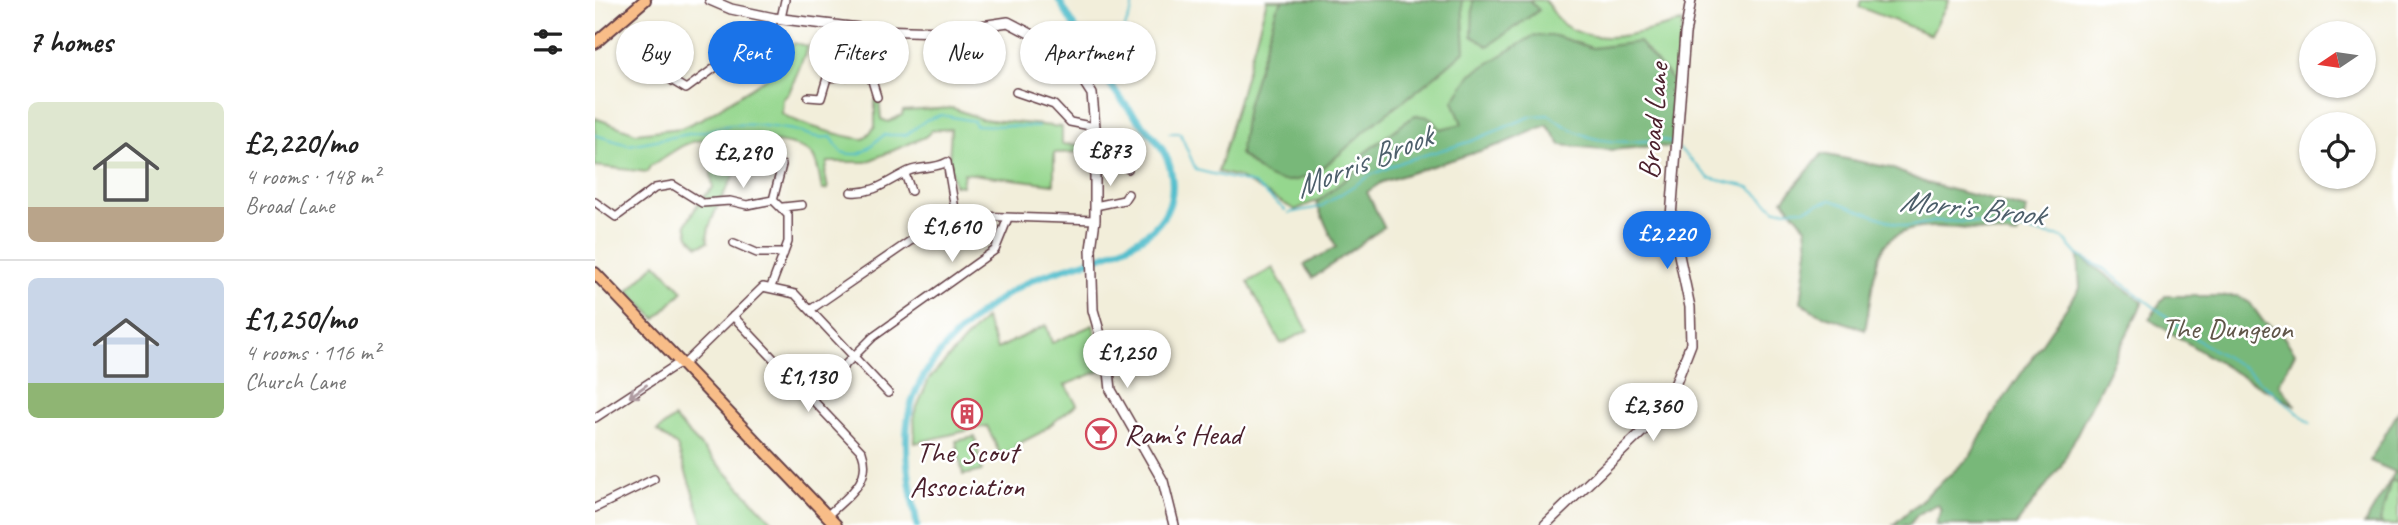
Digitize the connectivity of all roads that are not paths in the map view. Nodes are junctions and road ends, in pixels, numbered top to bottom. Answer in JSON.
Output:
{"nodes":[{"id":1,"x":645,"y":0,"type":"edge"},
{"id":2,"x":710,"y":0,"type":"edge"},
{"id":3,"x":785,"y":0,"type":"edge"},
{"id":4,"x":1691,"y":0,"type":"edge"},
{"id":5,"x":777,"y":18,"type":"junction"},
{"id":6,"x":809,"y":22,"type":"edge"},
{"id":7,"x":909,"y":31,"type":"edge"},
{"id":8,"x":595,"y":43,"type":"edge"},
{"id":9,"x":694,"y":83,"type":"edge"},
{"id":10,"x":678,"y":84,"type":"edge"},
{"id":11,"x":693,"y":84,"type":"edge"},
{"id":12,"x":825,"y":84,"type":"edge"},
{"id":13,"x":873,"y":84,"type":"edge"},
{"id":14,"x":1016,"y":92,"type":"dead end"},
{"id":15,"x":808,"y":97,"type":"dead end"},
{"id":16,"x":877,"y":97,"type":"dead end"},
{"id":17,"x":1095,"y":127,"type":"junction"},
{"id":18,"x":1095,"y":157,"type":"junction"},
{"id":19,"x":782,"y":165,"type":"dead end"},
{"id":20,"x":1128,"y":169,"type":"dead end"},
{"id":21,"x":905,"y":174,"type":"junction"},
{"id":22,"x":911,"y":191,"type":"dead end"},
{"id":23,"x":851,"y":192,"type":"dead end"},
{"id":24,"x":1128,"y":194,"type":"dead end"},
{"id":25,"x":773,"y":200,"type":"junction"},
{"id":26,"x":595,"y":202,"type":"edge"},
{"id":27,"x":802,"y":205,"type":"dead end"},
{"id":28,"x":1095,"y":206,"type":"junction"},
{"id":29,"x":783,"y":207,"type":"junction"},
{"id":30,"x":956,"y":215,"type":"junction"},
{"id":31,"x":1008,"y":218,"type":"junction"},
{"id":32,"x":1095,"y":220,"type":"junction"},
{"id":33,"x":734,"y":243,"type":"dead end"},
{"id":34,"x":784,"y":253,"type":"junction"},
{"id":35,"x":595,"y":273,"type":"edge"},
{"id":36,"x":771,"y":287,"type":"junction"},
{"id":37,"x":810,"y":310,"type":"junction"},
{"id":38,"x":733,"y":316,"type":"junction"},
{"id":39,"x":854,"y":357,"type":"junction"},
{"id":40,"x":681,"y":364,"type":"junction"},
{"id":41,"x":888,"y":393,"type":"dead end"},
{"id":42,"x":813,"y":398,"type":"junction"},
{"id":43,"x":595,"y":418,"type":"edge"},
{"id":44,"x":654,"y":479,"type":"dead end"},
{"id":45,"x":595,"y":508,"type":"edge"},
{"id":46,"x":827,"y":516,"type":"junction"},
{"id":47,"x":836,"y":525,"type":"edge"},
{"id":48,"x":1174,"y":525,"type":"edge"},
{"id":49,"x":1545,"y":525,"type":"edge"}],
"edges":[{"from":1,"to":8,"type":"main road"},
{"from":2,"to":5,"type":"street"},
{"from":3,"to":5,"type":"street"},
{"from":4,"to":49,"type":"street","name":"Broad Lane"},
{"from":5,"to":6,"type":"street"},
{"from":5,"to":9,"type":"street"},
{"from":7,"to":17,"type":"street"},
{"from":10,"to":11,"type":"street"},
{"from":12,"to":15,"type":"street"},
{"from":13,"to":16,"type":"street"},
{"from":14,"to":17,"type":"street"},
{"from":17,"to":18,"type":"street"},
{"from":18,"to":20,"type":"street"},
{"from":18,"to":28,"type":"street"},
{"from":19,"to":25,"type":"street"},
{"from":21,"to":22,"type":"street"},
{"from":21,"to":23,"type":"street"},
{"from":21,"to":30,"type":"street"},
{"from":24,"to":28,"type":"street"},
{"from":25,"to":26,"type":"street"},
{"from":25,"to":29,"type":"street"},
{"from":27,"to":29,"type":"street"},
{"from":28,"to":32,"type":"street"},
{"from":29,"to":34,"type":"street"},
{"from":30,"to":31,"type":"street"},
{"from":30,"to":37,"type":"street"},
{"from":31,"to":32,"type":"street"},
{"from":31,"to":39,"type":"street"},
{"from":32,"to":48,"type":"street"},
{"from":33,"to":34,"type":"street"},
{"from":34,"to":36,"type":"street"},
{"from":35,"to":40,"type":"main road"},
{"from":36,"to":37,"type":"street"},
{"from":36,"to":38,"type":"street"},
{"from":37,"to":39,"type":"street"},
{"from":38,"to":40,"type":"street"},
{"from":38,"to":42,"type":"street"},
{"from":39,"to":41,"type":"street"},
{"from":39,"to":42,"type":"street"},
{"from":40,"to":43,"type":"street","one_way":true},
{"from":40,"to":46,"type":"main road"},
{"from":42,"to":46,"type":"street"},
{"from":44,"to":45,"type":"street"},
{"from":46,"to":47,"type":"main road"}]}
